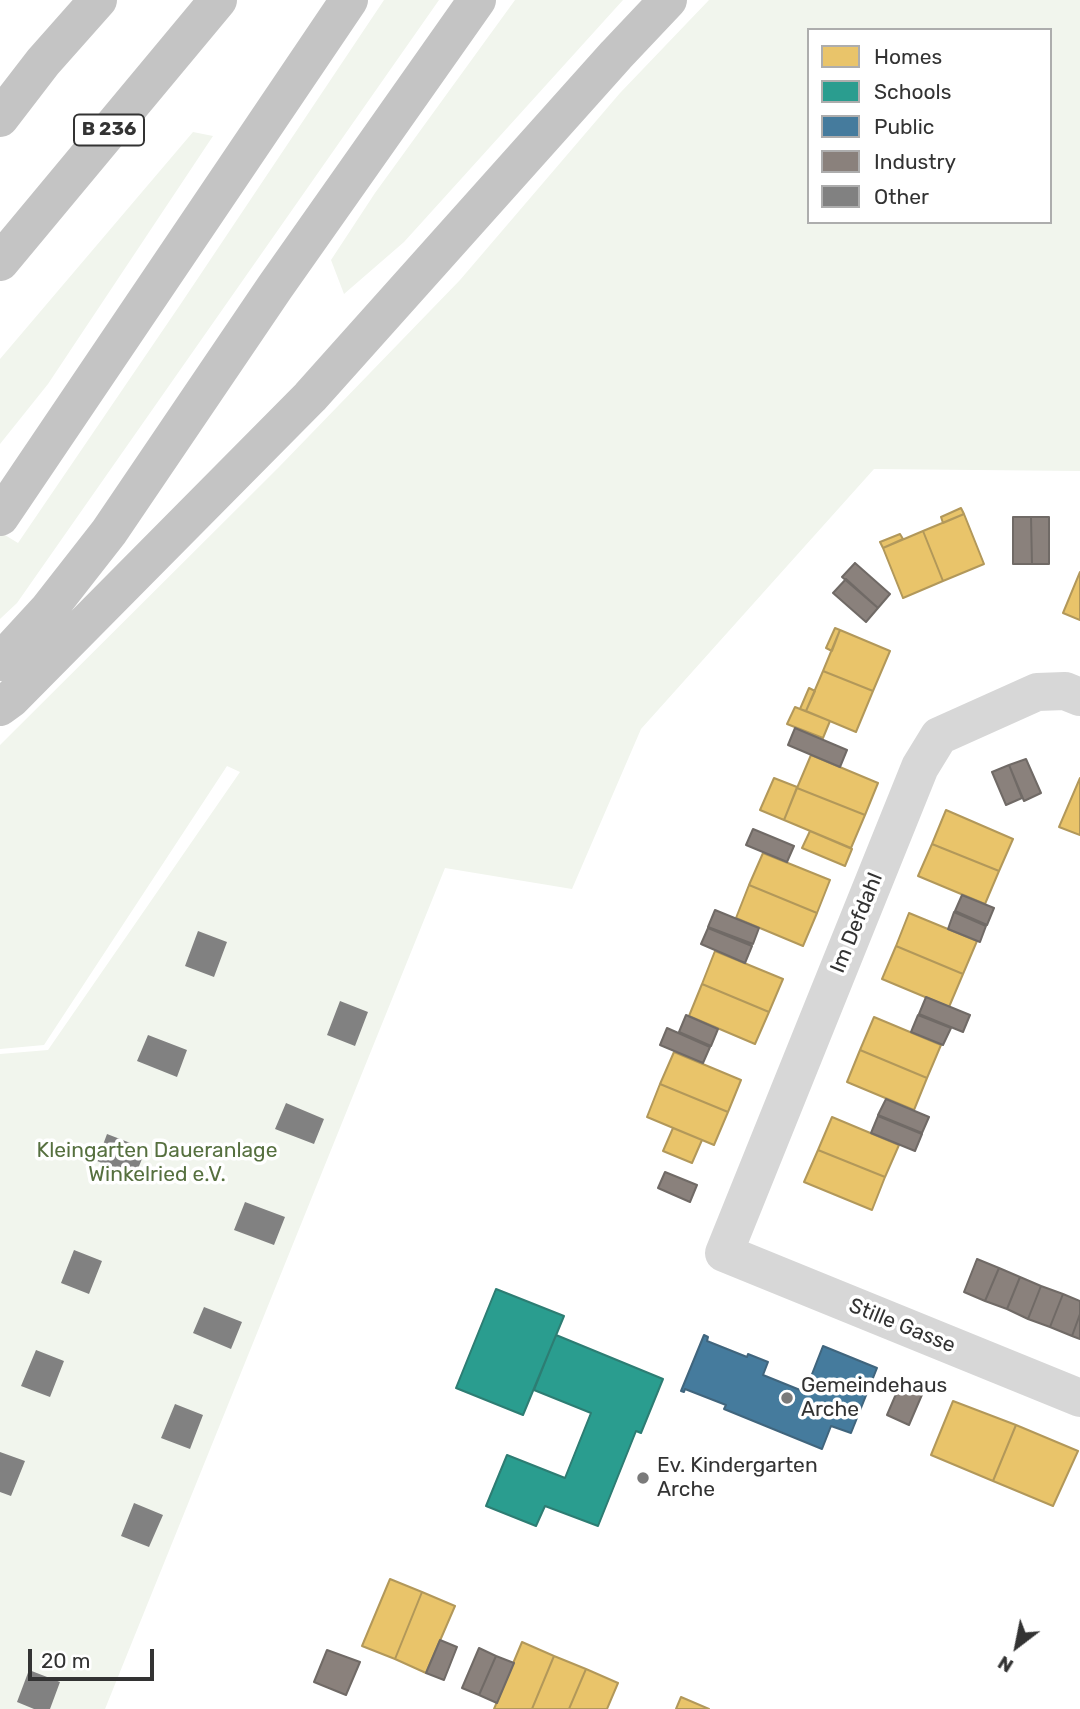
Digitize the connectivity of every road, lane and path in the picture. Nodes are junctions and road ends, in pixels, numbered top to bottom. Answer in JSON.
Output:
{"nodes":[{"id":1,"x":98,"y":0,"type":"edge"},
{"id":2,"x":218,"y":0,"type":"edge"},
{"id":3,"x":349,"y":0,"type":"edge"},
{"id":4,"x":477,"y":0,"type":"edge"},
{"id":5,"x":668,"y":0,"type":"edge"},
{"id":6,"x":0,"y":118,"type":"edge"},
{"id":7,"x":0,"y":262,"type":"edge"},
{"id":8,"x":0,"y":517,"type":"edge"},
{"id":9,"x":0,"y":662,"type":"edge"},
{"id":10,"x":1080,"y":697,"type":"edge"},
{"id":11,"x":0,"y":707,"type":"edge"},
{"id":12,"x":724,"y":1253,"type":"joint"},
{"id":13,"x":1080,"y":1398,"type":"edge"}],
"edges":[{"from":1,"to":6,"type":"highway"},
{"from":2,"to":7,"type":"highway","number":"B 236"},
{"from":3,"to":8,"type":"highway"},
{"from":4,"to":9,"type":"highway"},
{"from":5,"to":11,"type":"highway"},
{"from":10,"to":12,"type":"street","name":"Im Defdahl"},
{"from":12,"to":13,"type":"street","name":"Stille Gasse"}]}
